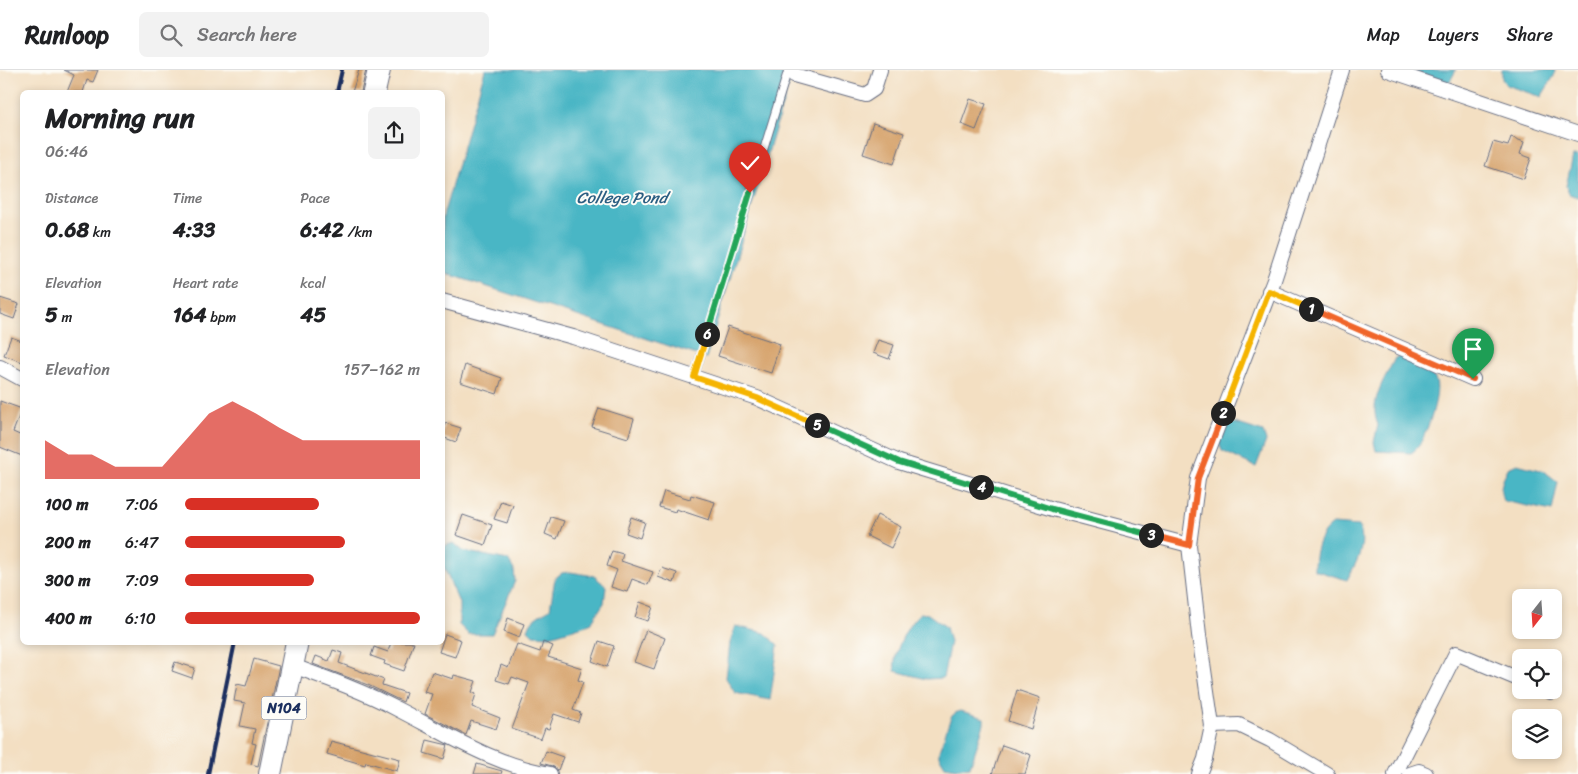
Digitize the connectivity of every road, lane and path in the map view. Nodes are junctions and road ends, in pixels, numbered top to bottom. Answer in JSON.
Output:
{"nodes":[{"id":1,"x":379,"y":70,"type":"edge"},
{"id":2,"x":880,"y":70,"type":"edge"},
{"id":3,"x":1342,"y":70,"type":"edge"},
{"id":4,"x":1388,"y":70,"type":"edge"},
{"id":5,"x":791,"y":73,"type":"edge"},
{"id":6,"x":374,"y":90,"type":"edge"},
{"id":7,"x":1578,"y":134,"type":"edge"},
{"id":8,"x":1269,"y":291,"type":"junction"},
{"id":9,"x":445,"y":302,"type":"edge"},
{"id":10,"x":0,"y":368,"type":"edge"},
{"id":11,"x":694,"y":377,"type":"junction"},
{"id":12,"x":20,"y":378,"type":"edge"},
{"id":13,"x":1473,"y":379,"type":"dead end"},
{"id":14,"x":1189,"y":545,"type":"junction"},
{"id":15,"x":296,"y":645,"type":"edge"},
{"id":16,"x":293,"y":666,"type":"junction"},
{"id":17,"x":1512,"y":676,"type":"edge"},
{"id":18,"x":1212,"y":726,"type":"junction"},
{"id":19,"x":270,"y":774,"type":"edge"},
{"id":20,"x":550,"y":774,"type":"edge"},
{"id":21,"x":1199,"y":774,"type":"edge"},
{"id":22,"x":1327,"y":774,"type":"edge"},
{"id":23,"x":1395,"y":774,"type":"edge"},
{"id":24,"x":1410,"y":774,"type":"edge"},
{"id":25,"x":1426,"y":774,"type":"edge"}],
"edges":[{"from":1,"to":6,"type":"highway"},
{"from":2,"to":5,"type":"street"},
{"from":3,"to":8,"type":"street"},
{"from":4,"to":7,"type":"street"},
{"from":5,"to":11,"type":"lane"},
{"from":8,"to":13,"type":"street"},
{"from":8,"to":14,"type":"street"},
{"from":9,"to":11,"type":"street"},
{"from":10,"to":12,"type":"street"},
{"from":11,"to":14,"type":"street"},
{"from":14,"to":18,"type":"street"},
{"from":15,"to":16,"type":"highway","number":"N104"},
{"from":16,"to":19,"type":"highway","number":"N104"},
{"from":16,"to":20,"type":"street"},
{"from":17,"to":23,"type":"street"},
{"from":18,"to":21,"type":"street"},
{"from":18,"to":22,"type":"street"},
{"from":24,"to":25,"type":"street"}]}
